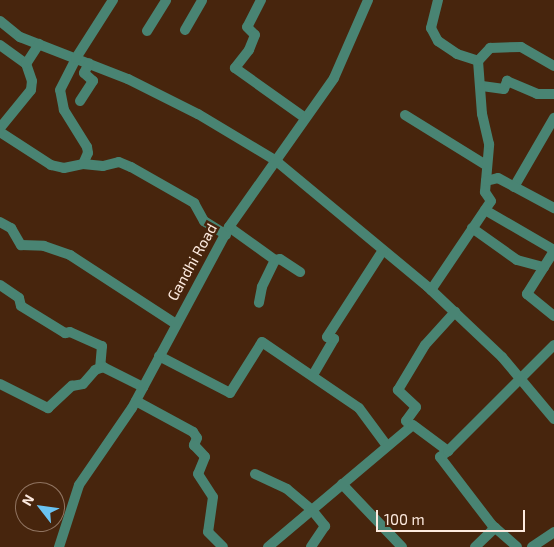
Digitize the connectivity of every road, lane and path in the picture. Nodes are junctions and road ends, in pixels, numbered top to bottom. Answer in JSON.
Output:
{"nodes":[{"id":1,"x":113,"y":0,"type":"edge"},
{"id":2,"x":166,"y":0,"type":"edge"},
{"id":3,"x":202,"y":0,"type":"edge"},
{"id":4,"x":261,"y":0,"type":"edge"},
{"id":5,"x":368,"y":0,"type":"edge"},
{"id":6,"x":438,"y":0,"type":"edge"},
{"id":7,"x":0,"y":21,"type":"edge"},
{"id":8,"x":185,"y":30,"type":"dead end"},
{"id":9,"x":147,"y":31,"type":"dead end"},
{"id":10,"x":39,"y":44,"type":"junction"},
{"id":11,"x":0,"y":45,"type":"edge"},
{"id":12,"x":76,"y":58,"type":"junction"},
{"id":13,"x":478,"y":61,"type":"junction"},
{"id":14,"x":89,"y":63,"type":"junction"},
{"id":15,"x":26,"y":64,"type":"junction"},
{"id":16,"x":554,"y":66,"type":"edge"},
{"id":17,"x":482,"y":86,"type":"junction"},
{"id":18,"x":554,"y":94,"type":"edge"},
{"id":19,"x":80,"y":101,"type":"dead end"},
{"id":20,"x":405,"y":115,"type":"dead end"},
{"id":21,"x":305,"y":118,"type":"junction"},
{"id":22,"x":554,"y":118,"type":"edge"},
{"id":23,"x":0,"y":128,"type":"edge"},
{"id":24,"x":0,"y":132,"type":"edge"},
{"id":25,"x":275,"y":160,"type":"junction"},
{"id":26,"x":83,"y":164,"type":"junction"},
{"id":27,"x":486,"y":165,"type":"junction"},
{"id":28,"x":486,"y":181,"type":"junction"},
{"id":29,"x":514,"y":187,"type":"junction"},
{"id":30,"x":554,"y":208,"type":"edge"},
{"id":31,"x":485,"y":210,"type":"junction"},
{"id":32,"x":0,"y":222,"type":"edge"},
{"id":33,"x":472,"y":228,"type":"junction"},
{"id":34,"x":228,"y":231,"type":"junction"},
{"id":35,"x":383,"y":250,"type":"junction"},
{"id":36,"x":554,"y":251,"type":"edge"},
{"id":37,"x":275,"y":260,"type":"junction"},
{"id":38,"x":544,"y":267,"type":"junction"},
{"id":39,"x":300,"y":272,"type":"dead end"},
{"id":40,"x":0,"y":284,"type":"edge"},
{"id":41,"x":432,"y":290,"type":"junction"},
{"id":42,"x":259,"y":303,"type":"dead end"},
{"id":43,"x":454,"y":312,"type":"junction"},
{"id":44,"x":554,"y":316,"type":"edge"},
{"id":45,"x":176,"y":324,"type":"junction"},
{"id":46,"x":554,"y":345,"type":"edge"},
{"id":47,"x":159,"y":356,"type":"junction"},
{"id":48,"x":100,"y":368,"type":"junction"},
{"id":49,"x":313,"y":375,"type":"junction"},
{"id":50,"x":518,"y":379,"type":"junction"},
{"id":51,"x":0,"y":384,"type":"edge"},
{"id":52,"x":143,"y":387,"type":"junction"},
{"id":53,"x":136,"y":401,"type":"junction"},
{"id":54,"x":554,"y":419,"type":"edge"},
{"id":55,"x":411,"y":426,"type":"junction"},
{"id":56,"x":387,"y":446,"type":"junction"},
{"id":57,"x":448,"y":451,"type":"junction"},
{"id":58,"x":254,"y":474,"type":"dead end"},
{"id":59,"x":342,"y":484,"type":"junction"},
{"id":60,"x":312,"y":510,"type":"junction"},
{"id":61,"x":495,"y":528,"type":"junction"},
{"id":62,"x":554,"y":532,"type":"edge"},
{"id":63,"x":59,"y":547,"type":"edge"},
{"id":64,"x":223,"y":547,"type":"edge"},
{"id":65,"x":268,"y":547,"type":"edge"},
{"id":66,"x":311,"y":547,"type":"edge"},
{"id":67,"x":402,"y":547,"type":"edge"},
{"id":68,"x":475,"y":547,"type":"edge"},
{"id":69,"x":517,"y":547,"type":"edge"},
{"id":70,"x":532,"y":547,"type":"edge"}],
"edges":[{"from":1,"to":12,"type":"street"},
{"from":2,"to":9,"type":"street"},
{"from":3,"to":8,"type":"street"},
{"from":4,"to":21,"type":"street"},
{"from":5,"to":21,"type":"street","name":"Gandhi Road"},
{"from":6,"to":13,"type":"street"},
{"from":7,"to":10,"type":"street"},
{"from":10,"to":12,"type":"street"},
{"from":10,"to":15,"type":"street"},
{"from":11,"to":15,"type":"street"},
{"from":12,"to":14,"type":"street"},
{"from":12,"to":26,"type":"street"},
{"from":13,"to":16,"type":"street"},
{"from":13,"to":17,"type":"street"},
{"from":14,"to":19,"type":"street"},
{"from":14,"to":25,"type":"street"},
{"from":15,"to":23,"type":"street"},
{"from":17,"to":18,"type":"street"},
{"from":17,"to":27,"type":"street"},
{"from":20,"to":27,"type":"street"},
{"from":21,"to":25,"type":"street","name":"Gandhi Road"},
{"from":22,"to":29,"type":"street"},
{"from":24,"to":26,"type":"street"},
{"from":25,"to":34,"type":"street","name":"Gandhi Road"},
{"from":25,"to":35,"type":"street"},
{"from":26,"to":34,"type":"street"},
{"from":27,"to":28,"type":"street"},
{"from":28,"to":29,"type":"street"},
{"from":28,"to":31,"type":"street"},
{"from":29,"to":30,"type":"street"},
{"from":31,"to":33,"type":"street"},
{"from":31,"to":36,"type":"street"},
{"from":32,"to":45,"type":"street"},
{"from":33,"to":38,"type":"street"},
{"from":33,"to":41,"type":"street"},
{"from":34,"to":37,"type":"street"},
{"from":34,"to":45,"type":"street","name":"Gandhi Road"},
{"from":35,"to":41,"type":"street"},
{"from":35,"to":49,"type":"street"},
{"from":36,"to":38,"type":"street"},
{"from":37,"to":39,"type":"street"},
{"from":37,"to":42,"type":"street"},
{"from":38,"to":44,"type":"street"},
{"from":40,"to":48,"type":"street"},
{"from":41,"to":43,"type":"street"},
{"from":43,"to":50,"type":"street"},
{"from":43,"to":55,"type":"street"},
{"from":45,"to":47,"type":"street","name":"Gandhi Road"},
{"from":46,"to":50,"type":"street"},
{"from":47,"to":49,"type":"street"},
{"from":47,"to":52,"type":"street","name":"Gandhi Road"},
{"from":48,"to":51,"type":"street"},
{"from":48,"to":52,"type":"street"},
{"from":49,"to":56,"type":"street"},
{"from":50,"to":54,"type":"street"},
{"from":50,"to":57,"type":"street"},
{"from":52,"to":53,"type":"street","name":"Gandhi Road"},
{"from":53,"to":63,"type":"street","name":"Gandhi Road"},
{"from":53,"to":64,"type":"street"},
{"from":55,"to":56,"type":"street"},
{"from":55,"to":57,"type":"street"},
{"from":56,"to":59,"type":"street"},
{"from":57,"to":61,"type":"street"},
{"from":58,"to":60,"type":"street"},
{"from":59,"to":60,"type":"street"},
{"from":59,"to":67,"type":"street"},
{"from":60,"to":65,"type":"street"},
{"from":60,"to":66,"type":"street"},
{"from":61,"to":68,"type":"street"},
{"from":61,"to":69,"type":"street"},
{"from":62,"to":70,"type":"street"}]}
